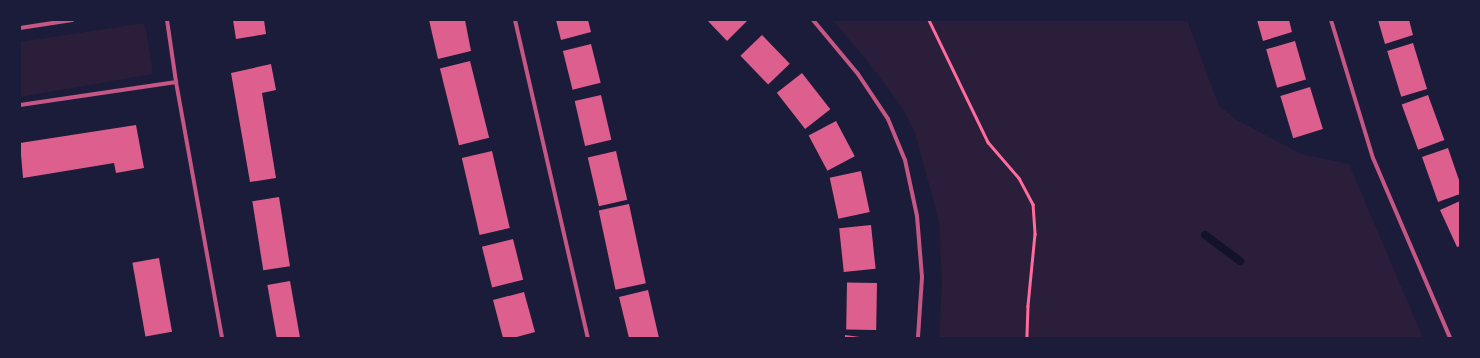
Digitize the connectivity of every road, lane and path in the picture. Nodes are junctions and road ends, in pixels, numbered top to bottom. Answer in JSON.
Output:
{"nodes":[{"id":1,"x":72,"y":20,"type":"edge"},
{"id":2,"x":167,"y":20,"type":"edge"},
{"id":3,"x":515,"y":20,"type":"edge"},
{"id":4,"x":813,"y":20,"type":"edge"},
{"id":5,"x":929,"y":20,"type":"edge"},
{"id":6,"x":1331,"y":20,"type":"edge"},
{"id":7,"x":20,"y":28,"type":"edge"},
{"id":8,"x":176,"y":82,"type":"junction"},
{"id":9,"x":20,"y":105,"type":"edge"},
{"id":10,"x":222,"y":338,"type":"edge"},
{"id":11,"x":588,"y":338,"type":"edge"},
{"id":12,"x":918,"y":338,"type":"edge"},
{"id":13,"x":1027,"y":338,"type":"edge"},
{"id":14,"x":1450,"y":338,"type":"edge"}],
"edges":[{"from":1,"to":7,"type":"street"},
{"from":2,"to":8,"type":"street"},
{"from":3,"to":11,"type":"street"},
{"from":4,"to":12,"type":"street"},
{"from":5,"to":13,"type":"path"},
{"from":6,"to":14,"type":"street"},
{"from":8,"to":9,"type":"street"},
{"from":8,"to":10,"type":"street"}]}
